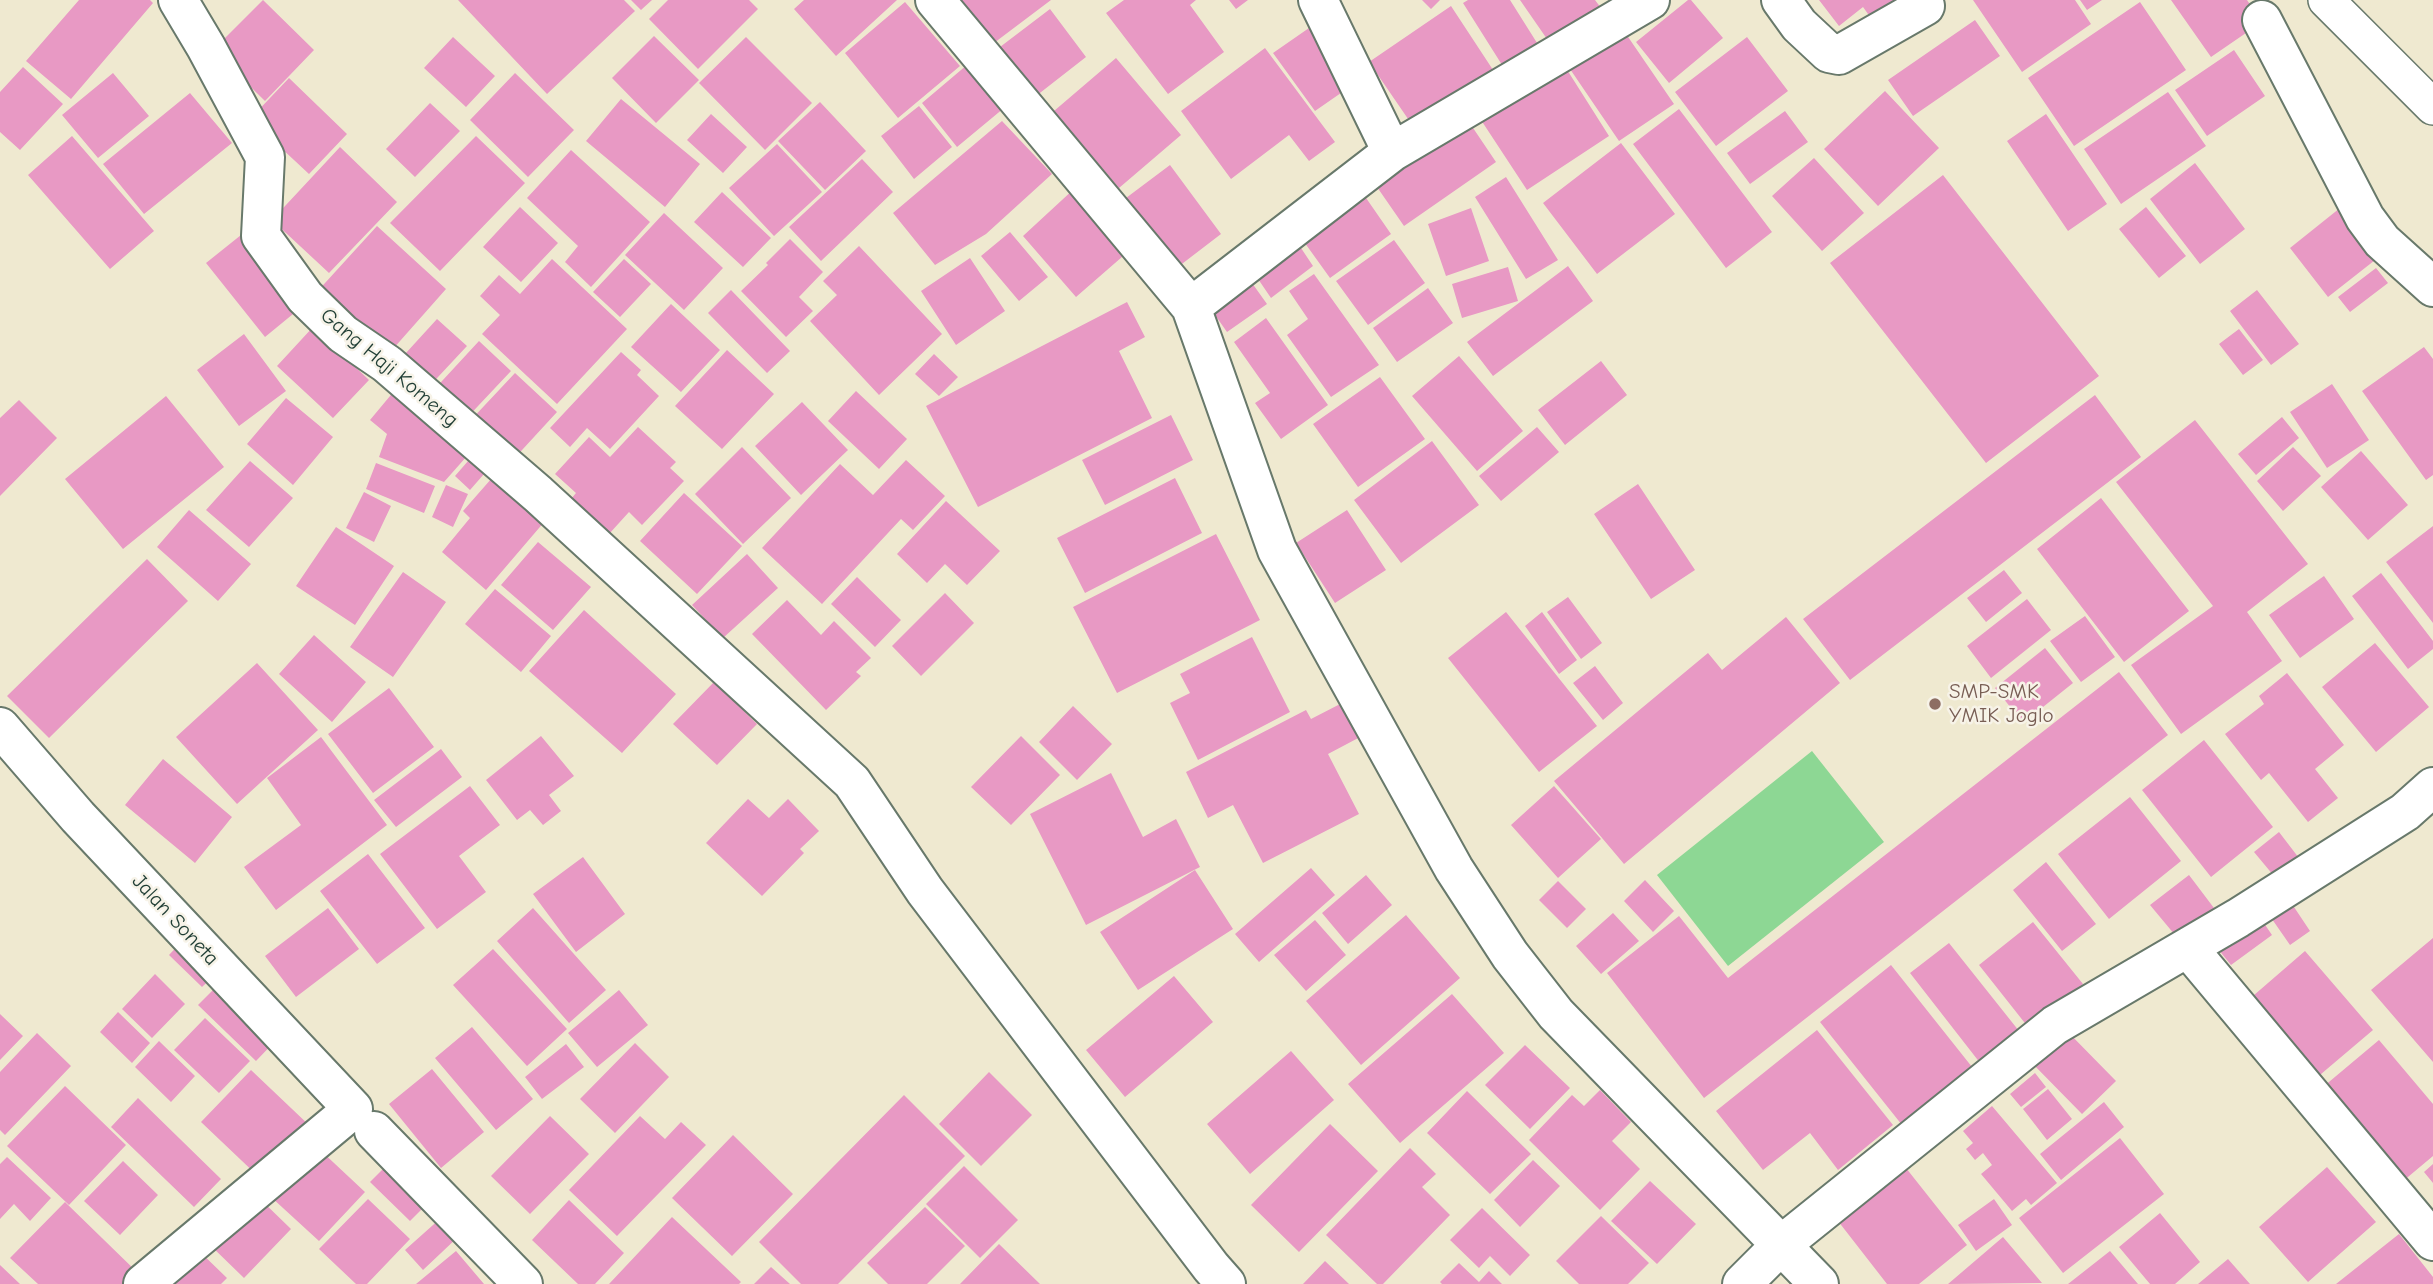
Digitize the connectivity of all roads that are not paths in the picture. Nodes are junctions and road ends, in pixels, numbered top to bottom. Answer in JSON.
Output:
{"nodes":[{"id":1,"x":177,"y":0,"type":"edge"},
{"id":2,"x":1318,"y":0,"type":"edge"},
{"id":3,"x":1650,"y":0,"type":"edge"},
{"id":4,"x":1781,"y":0,"type":"edge"},
{"id":5,"x":2326,"y":0,"type":"edge"},
{"id":6,"x":938,"y":4,"type":"edge"},
{"id":7,"x":1925,"y":6,"type":"dead end"},
{"id":8,"x":2262,"y":20,"type":"dead end"},
{"id":9,"x":2433,"y":107,"type":"edge"},
{"id":10,"x":1392,"y":152,"type":"junction"},
{"id":11,"x":2433,"y":287,"type":"edge"},
{"id":12,"x":1191,"y":307,"type":"junction"},
{"id":13,"x":0,"y":727,"type":"edge"},
{"id":14,"x":2433,"y":788,"type":"edge"},
{"id":15,"x":2188,"y":948,"type":"junction"},
{"id":16,"x":363,"y":1120,"type":"junction"},
{"id":17,"x":2433,"y":1241,"type":"edge"},
{"id":18,"x":1781,"y":1245,"type":"junction"},
{"id":19,"x":143,"y":1284,"type":"edge"},
{"id":20,"x":523,"y":1284,"type":"edge"},
{"id":21,"x":1226,"y":1284,"type":"edge"},
{"id":22,"x":1742,"y":1284,"type":"edge"},
{"id":23,"x":1819,"y":1284,"type":"edge"}],
"edges":[{"from":1,"to":21,"type":"street","name":"Gang Haji Komeng"},
{"from":2,"to":10,"type":"street"},
{"from":3,"to":10,"type":"street"},
{"from":4,"to":7,"type":"street"},
{"from":5,"to":9,"type":"lane"},
{"from":6,"to":12,"type":"street"},
{"from":8,"to":11,"type":"street"},
{"from":10,"to":12,"type":"street"},
{"from":12,"to":18,"type":"street"},
{"from":13,"to":16,"type":"street","name":"Jalan Soneta"},
{"from":14,"to":15,"type":"street"},
{"from":15,"to":17,"type":"street"},
{"from":15,"to":18,"type":"street"},
{"from":16,"to":19,"type":"street"},
{"from":16,"to":20,"type":"street","name":"Jalan Soneta"},
{"from":18,"to":22,"type":"street"},
{"from":18,"to":23,"type":"street"}]}
